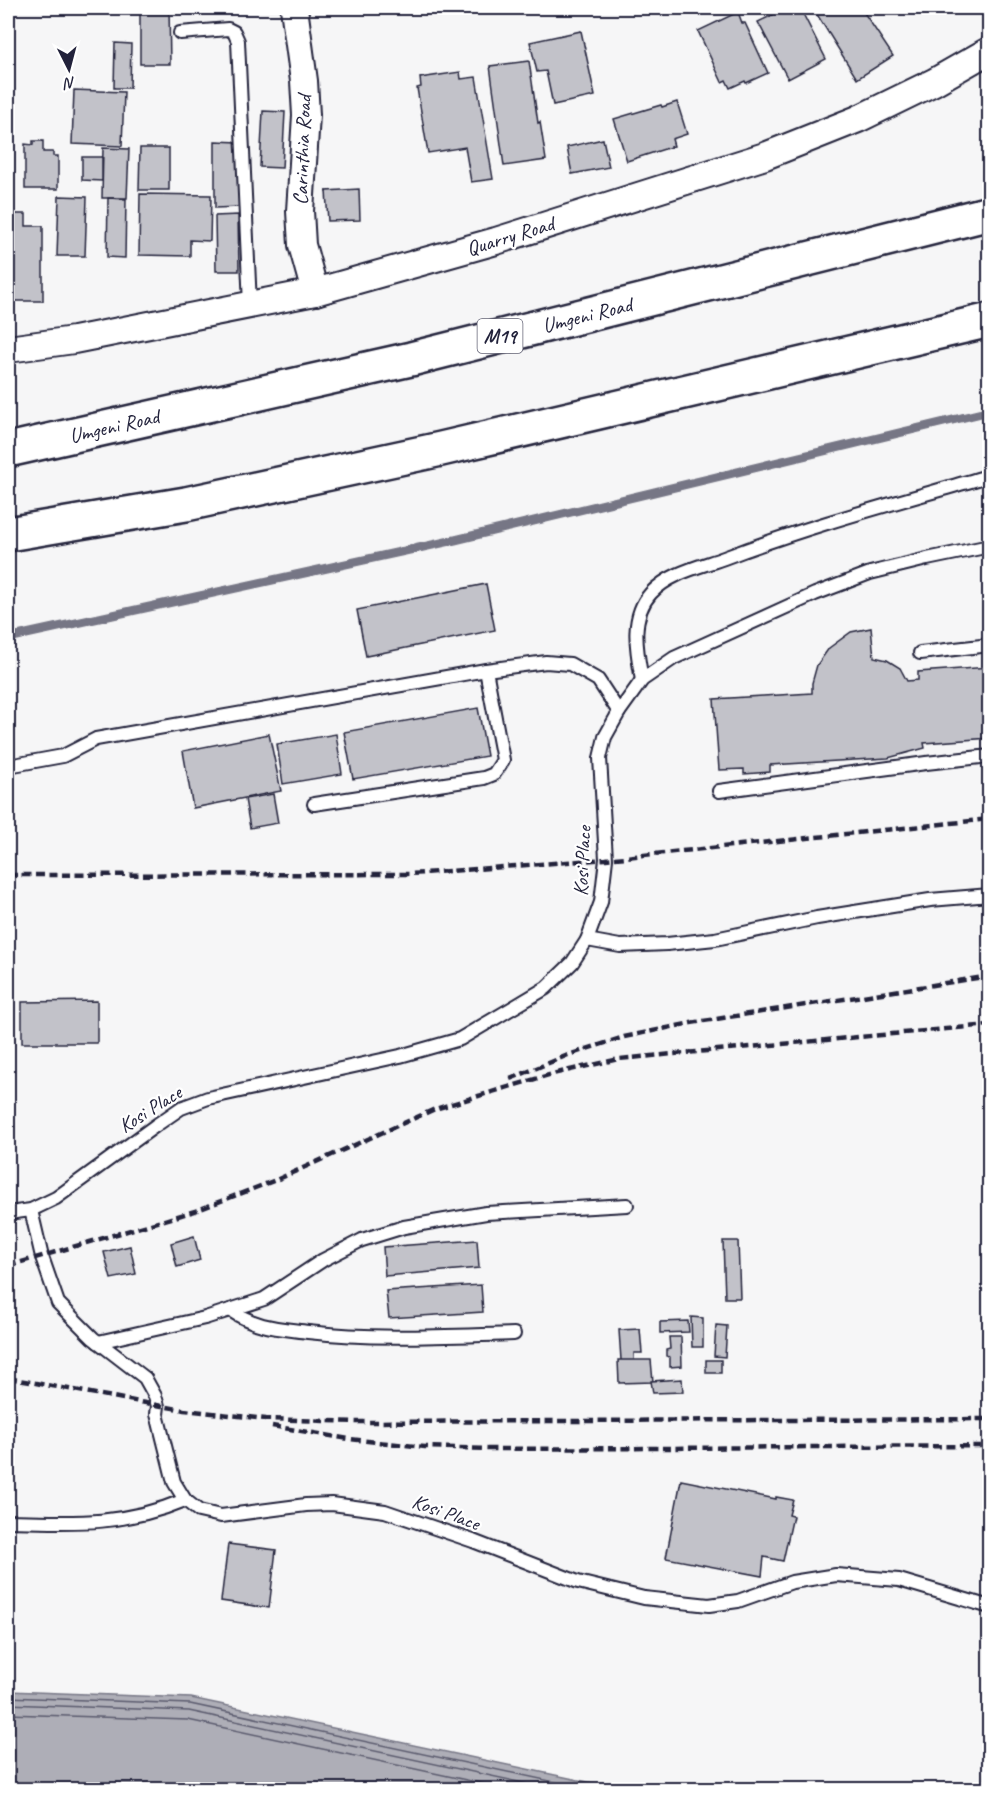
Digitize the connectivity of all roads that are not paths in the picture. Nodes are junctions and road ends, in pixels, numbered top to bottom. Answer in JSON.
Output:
{"nodes":[{"id":1,"x":294,"y":8,"type":"edge"},
{"id":2,"x":180,"y":33,"type":"dead end"},
{"id":3,"x":990,"y":50,"type":"edge"},
{"id":4,"x":990,"y":213,"type":"edge"},
{"id":5,"x":315,"y":292,"type":"junction"},
{"id":6,"x":250,"y":305,"type":"junction"},
{"id":7,"x":990,"y":320,"type":"edge"},
{"id":8,"x":8,"y":349,"type":"edge"},
{"id":9,"x":8,"y":450,"type":"edge"},
{"id":10,"x":981,"y":478,"type":"dead end"},
{"id":11,"x":8,"y":534,"type":"edge"},
{"id":12,"x":990,"y":546,"type":"edge"},
{"id":13,"x":990,"y":645,"type":"edge"},
{"id":14,"x":920,"y":653,"type":"dead end"},
{"id":15,"x":486,"y":670,"type":"junction"},
{"id":16,"x":642,"y":680,"type":"junction"},
{"id":17,"x":619,"y":712,"type":"junction"},
{"id":18,"x":990,"y":756,"type":"edge"},
{"id":19,"x":8,"y":766,"type":"edge"},
{"id":20,"x":719,"y":791,"type":"dead end"},
{"id":21,"x":314,"y":804,"type":"dead end"},
{"id":22,"x":990,"y":895,"type":"edge"},
{"id":23,"x":587,"y":940,"type":"junction"},
{"id":24,"x":627,"y":1205,"type":"dead end"},
{"id":25,"x":31,"y":1210,"type":"junction"},
{"id":26,"x":8,"y":1213,"type":"edge"},
{"id":27,"x":230,"y":1310,"type":"junction"},
{"id":28,"x":514,"y":1334,"type":"dead end"},
{"id":29,"x":98,"y":1342,"type":"junction"},
{"id":30,"x":185,"y":1500,"type":"junction"},
{"id":31,"x":8,"y":1521,"type":"edge"},
{"id":32,"x":990,"y":1607,"type":"edge"}],
"edges":[{"from":1,"to":5,"type":"street","name":"Carinthia Road"},
{"from":2,"to":6,"type":"lane"},
{"from":3,"to":5,"type":"street","name":"Quarry Road"},
{"from":4,"to":9,"type":"highway","name":"Umgeni Road","number":"M19"},
{"from":5,"to":6,"type":"street","name":"Quarry Road"},
{"from":6,"to":8,"type":"street","name":"Quarry Road"},
{"from":7,"to":11,"type":"highway"},
{"from":10,"to":16,"type":"lane"},
{"from":12,"to":16,"type":"lane","name":"Kosi Place"},
{"from":13,"to":14,"type":"lane"},
{"from":15,"to":17,"type":"lane"},
{"from":15,"to":19,"type":"lane"},
{"from":15,"to":21,"type":"lane"},
{"from":16,"to":17,"type":"lane","name":"Kosi Place"},
{"from":17,"to":23,"type":"lane","name":"Kosi Place"},
{"from":18,"to":20,"type":"lane"},
{"from":22,"to":23,"type":"lane"},
{"from":23,"to":25,"type":"lane","name":"Kosi Place"},
{"from":24,"to":27,"type":"lane"},
{"from":25,"to":26,"type":"lane","name":"Kosi Place"},
{"from":25,"to":29,"type":"lane"},
{"from":27,"to":28,"type":"lane"},
{"from":27,"to":29,"type":"lane"},
{"from":29,"to":30,"type":"lane"},
{"from":30,"to":31,"type":"lane"},
{"from":30,"to":32,"type":"lane","name":"Kosi Place"}]}
